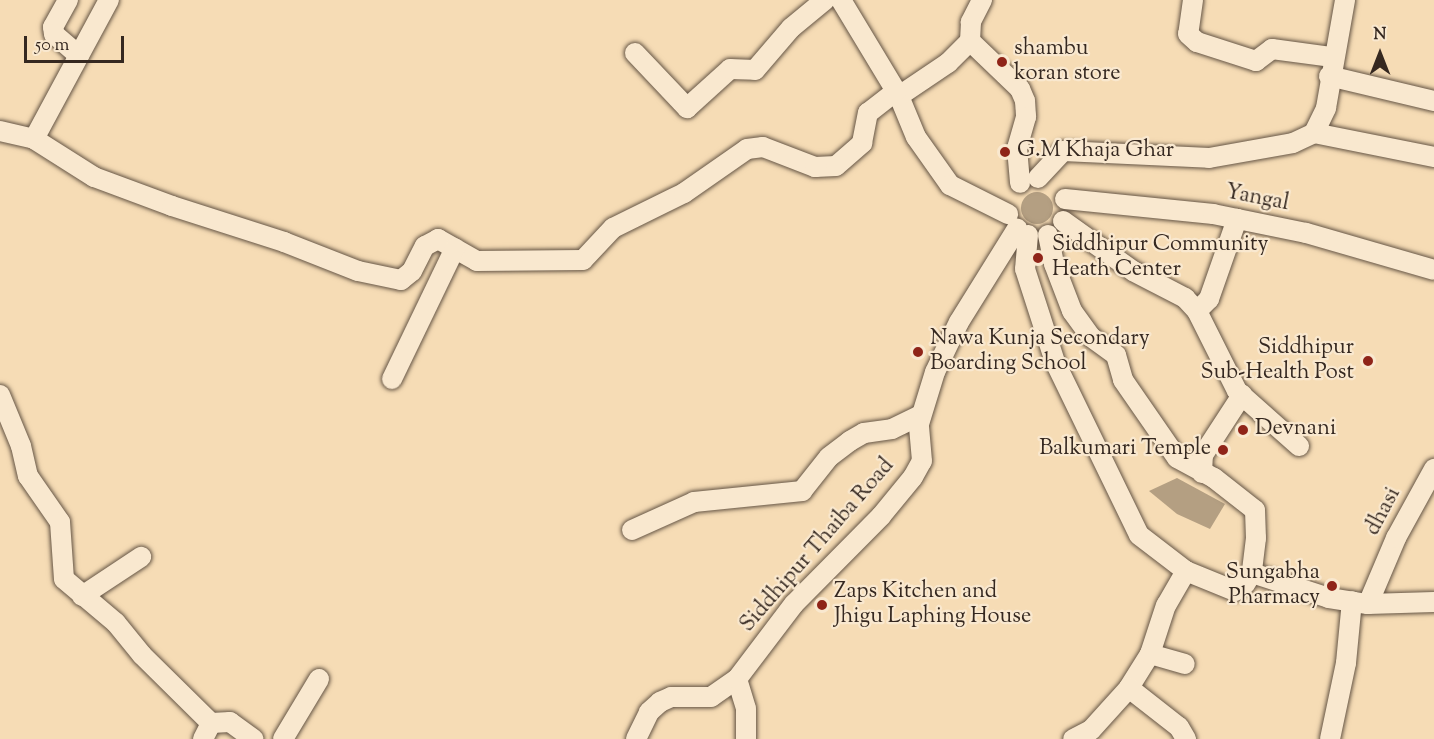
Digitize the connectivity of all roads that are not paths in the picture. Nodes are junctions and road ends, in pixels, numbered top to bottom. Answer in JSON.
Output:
{"nodes":[{"id":1,"x":68,"y":0,"type":"edge"},
{"id":2,"x":109,"y":0,"type":"edge"},
{"id":3,"x":825,"y":0,"type":"edge"},
{"id":4,"x":841,"y":0,"type":"edge"},
{"id":5,"x":982,"y":0,"type":"edge"},
{"id":6,"x":1193,"y":0,"type":"edge"},
{"id":7,"x":1345,"y":0,"type":"edge"},
{"id":8,"x":970,"y":41,"type":"junction"},
{"id":9,"x":635,"y":53,"type":"dead end"},
{"id":10,"x":79,"y":56,"type":"junction"},
{"id":11,"x":1330,"y":67,"type":"junction"},
{"id":12,"x":898,"y":93,"type":"junction"},
{"id":13,"x":1434,"y":101,"type":"edge"},
{"id":14,"x":0,"y":131,"type":"edge"},
{"id":15,"x":1314,"y":134,"type":"junction"},
{"id":16,"x":34,"y":139,"type":"junction"},
{"id":17,"x":1434,"y":157,"type":"edge"},
{"id":18,"x":1029,"y":181,"type":"junction"},
{"id":19,"x":1065,"y":199,"type":"junction"},
{"id":20,"x":1236,"y":219,"type":"junction"},
{"id":21,"x":1063,"y":221,"type":"junction"},
{"id":22,"x":1018,"y":226,"type":"junction"},
{"id":23,"x":1048,"y":235,"type":"junction"},
{"id":24,"x":455,"y":248,"type":"junction"},
{"id":25,"x":1434,"y":270,"type":"edge"},
{"id":26,"x":1197,"y":311,"type":"junction"},
{"id":27,"x":392,"y":379,"type":"dead end"},
{"id":28,"x":0,"y":395,"type":"edge"},
{"id":29,"x":1242,"y":396,"type":"junction"},
{"id":30,"x":921,"y":415,"type":"junction"},
{"id":31,"x":1299,"y":446,"type":"dead end"},
{"id":32,"x":1434,"y":469,"type":"edge"},
{"id":33,"x":1202,"y":472,"type":"junction"},
{"id":34,"x":632,"y":530,"type":"dead end"},
{"id":35,"x":141,"y":556,"type":"dead end"},
{"id":36,"x":1186,"y":571,"type":"junction"},
{"id":37,"x":1252,"y":573,"type":"junction"},
{"id":38,"x":82,"y":596,"type":"junction"},
{"id":39,"x":1434,"y":602,"type":"edge"},
{"id":40,"x":1360,"y":603,"type":"junction"},
{"id":41,"x":1150,"y":654,"type":"junction"},
{"id":42,"x":1185,"y":664,"type":"dead end"},
{"id":43,"x":319,"y":679,"type":"dead end"},
{"id":44,"x":737,"y":679,"type":"junction"},
{"id":45,"x":1129,"y":688,"type":"junction"},
{"id":46,"x":207,"y":731,"type":"edge"},
{"id":47,"x":253,"y":739,"type":"edge"},
{"id":48,"x":283,"y":739,"type":"edge"},
{"id":49,"x":636,"y":739,"type":"edge"},
{"id":50,"x":746,"y":739,"type":"edge"},
{"id":51,"x":1073,"y":739,"type":"edge"},
{"id":52,"x":1186,"y":739,"type":"edge"},
{"id":53,"x":1330,"y":739,"type":"edge"}],
"edges":[{"from":1,"to":10,"type":"street"},
{"from":2,"to":10,"type":"street"},
{"from":3,"to":9,"type":"street"},
{"from":4,"to":12,"type":"street"},
{"from":5,"to":8,"type":"street"},
{"from":6,"to":11,"type":"street"},
{"from":7,"to":11,"type":"street"},
{"from":8,"to":12,"type":"street"},
{"from":8,"to":18,"type":"street"},
{"from":10,"to":16,"type":"street"},
{"from":11,"to":13,"type":"street"},
{"from":11,"to":15,"type":"street"},
{"from":12,"to":22,"type":"street"},
{"from":12,"to":24,"type":"street"},
{"from":14,"to":16,"type":"street"},
{"from":15,"to":17,"type":"street"},
{"from":15,"to":18,"type":"street"},
{"from":16,"to":24,"type":"street"},
{"from":18,"to":19,"type":"street"},
{"from":18,"to":22,"type":"street"},
{"from":19,"to":20,"type":"street","name":"Yangal"},
{"from":19,"to":21,"type":"street"},
{"from":20,"to":25,"type":"street","name":"Yangal"},
{"from":20,"to":26,"type":"street"},
{"from":21,"to":23,"type":"street"},
{"from":21,"to":26,"type":"street"},
{"from":22,"to":23,"type":"street"},
{"from":22,"to":30,"type":"street","name":"Siddhipur Thaiba Road"},
{"from":22,"to":36,"type":"street"},
{"from":23,"to":33,"type":"street"},
{"from":24,"to":27,"type":"street"},
{"from":26,"to":29,"type":"street"},
{"from":28,"to":38,"type":"street"},
{"from":29,"to":31,"type":"street"},
{"from":29,"to":33,"type":"street"},
{"from":30,"to":34,"type":"street"},
{"from":30,"to":44,"type":"street","name":"Siddhipur Thaiba Road"},
{"from":32,"to":40,"type":"street","name":"dhasi"},
{"from":33,"to":37,"type":"street"},
{"from":35,"to":38,"type":"street"},
{"from":36,"to":37,"type":"street"},
{"from":36,"to":41,"type":"street"},
{"from":37,"to":40,"type":"street"},
{"from":38,"to":46,"type":"street"},
{"from":39,"to":40,"type":"street"},
{"from":40,"to":53,"type":"street","name":"dhasi"},
{"from":41,"to":42,"type":"street"},
{"from":41,"to":45,"type":"street"},
{"from":43,"to":48,"type":"street"},
{"from":44,"to":49,"type":"street","name":"Siddhipur Thaiba Road"},
{"from":44,"to":50,"type":"street"},
{"from":45,"to":51,"type":"street"},
{"from":45,"to":52,"type":"street"},
{"from":46,"to":47,"type":"street"}]}
